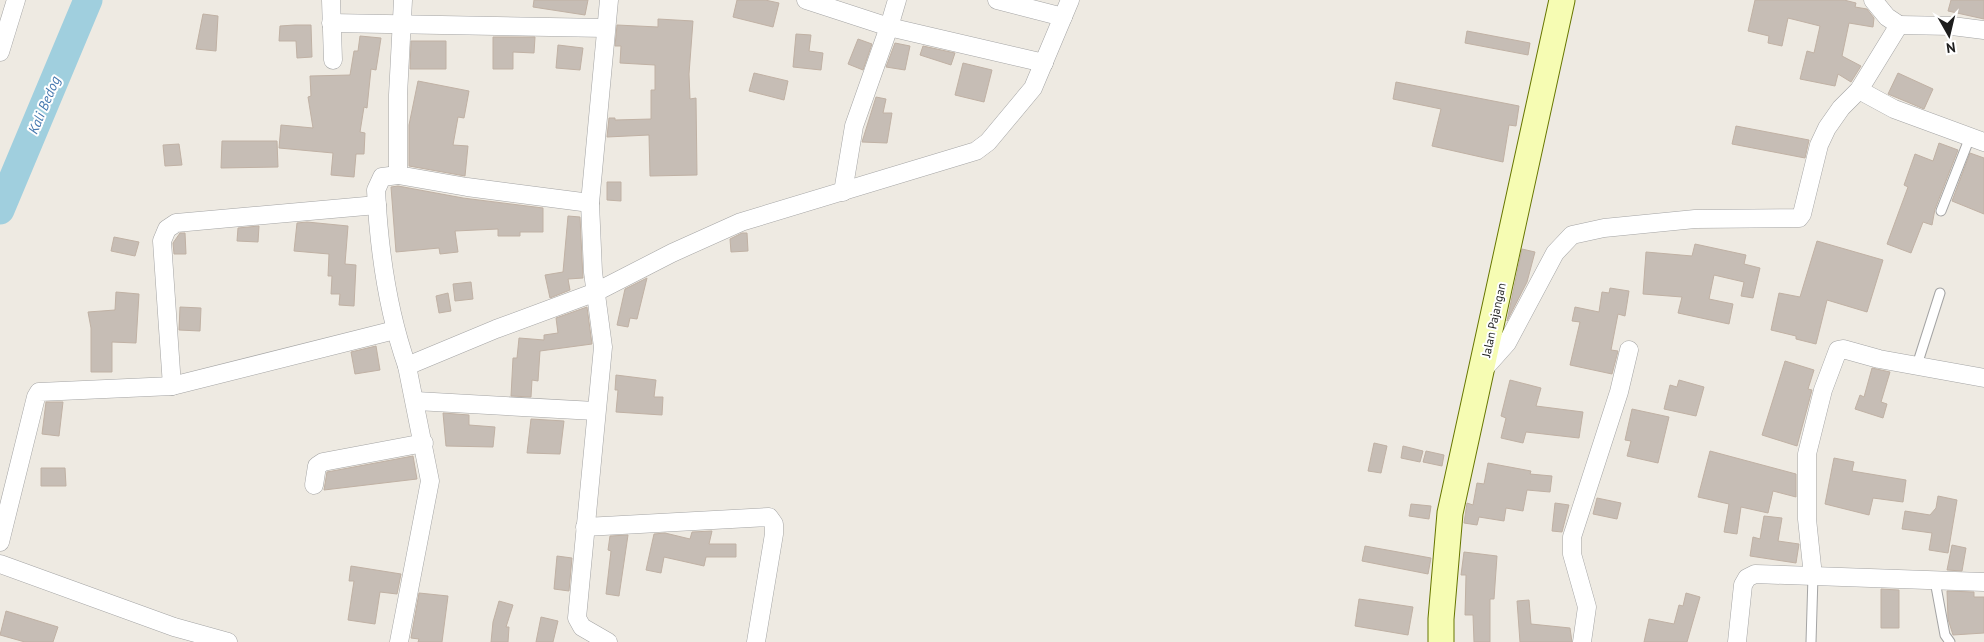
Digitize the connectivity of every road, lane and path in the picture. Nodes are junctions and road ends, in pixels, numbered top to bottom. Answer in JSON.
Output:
{"nodes":[{"id":1,"x":16,"y":0,"type":"edge"},
{"id":2,"x":331,"y":0,"type":"edge"},
{"id":3,"x":403,"y":0,"type":"edge"},
{"id":4,"x":609,"y":0,"type":"edge"},
{"id":5,"x":806,"y":0,"type":"edge"},
{"id":6,"x":897,"y":0,"type":"edge"},
{"id":7,"x":997,"y":0,"type":"edge"},
{"id":8,"x":1070,"y":0,"type":"edge"},
{"id":9,"x":1562,"y":0,"type":"edge"},
{"id":10,"x":1872,"y":0,"type":"edge"},
{"id":11,"x":1063,"y":17,"type":"junction"},
{"id":12,"x":331,"y":23,"type":"junction"},
{"id":13,"x":401,"y":24,"type":"junction"},
{"id":14,"x":1899,"y":25,"type":"junction"},
{"id":15,"x":889,"y":27,"type":"junction"},
{"id":16,"x":605,"y":28,"type":"junction"},
{"id":17,"x":1984,"y":30,"type":"edge"},
{"id":18,"x":0,"y":52,"type":"edge"},
{"id":19,"x":333,"y":60,"type":"dead end"},
{"id":20,"x":1044,"y":63,"type":"junction"},
{"id":21,"x":1859,"y":90,"type":"junction"},
{"id":22,"x":1977,"y":140,"type":"edge"},
{"id":23,"x":398,"y":175,"type":"junction"},
{"id":24,"x":843,"y":192,"type":"junction"},
{"id":25,"x":590,"y":203,"type":"junction"},
{"id":26,"x":377,"y":205,"type":"junction"},
{"id":27,"x":1941,"y":211,"type":"dead end"},
{"id":28,"x":596,"y":292,"type":"junction"},
{"id":29,"x":1940,"y":293,"type":"dead end"},
{"id":30,"x":394,"y":330,"type":"junction"},
{"id":31,"x":1630,"y":350,"type":"dead end"},
{"id":32,"x":407,"y":366,"type":"junction"},
{"id":33,"x":1917,"y":366,"type":"junction"},
{"id":34,"x":1483,"y":371,"type":"junction"},
{"id":35,"x":1984,"y":378,"type":"edge"},
{"id":36,"x":172,"y":386,"type":"junction"},
{"id":37,"x":416,"y":400,"type":"junction"},
{"id":38,"x":596,"y":411,"type":"junction"},
{"id":39,"x":424,"y":443,"type":"junction"},
{"id":40,"x":314,"y":485,"type":"dead end"},
{"id":41,"x":585,"y":527,"type":"junction"},
{"id":42,"x":0,"y":542,"type":"edge"},
{"id":43,"x":0,"y":564,"type":"edge"},
{"id":44,"x":1813,"y":576,"type":"junction"},
{"id":45,"x":1935,"y":581,"type":"junction"},
{"id":46,"x":1984,"y":582,"type":"edge"},
{"id":47,"x":228,"y":642,"type":"edge"},
{"id":48,"x":399,"y":642,"type":"edge"},
{"id":49,"x":608,"y":642,"type":"edge"},
{"id":50,"x":756,"y":642,"type":"edge"},
{"id":51,"x":1441,"y":642,"type":"edge"},
{"id":52,"x":1582,"y":642,"type":"edge"},
{"id":53,"x":1737,"y":642,"type":"edge"},
{"id":54,"x":1811,"y":642,"type":"edge"},
{"id":55,"x":1950,"y":642,"type":"edge"}],
"edges":[{"from":1,"to":18,"type":"street"},
{"from":2,"to":12,"type":"street"},
{"from":3,"to":13,"type":"street"},
{"from":4,"to":16,"type":"street"},
{"from":5,"to":15,"type":"street"},
{"from":6,"to":15,"type":"street"},
{"from":7,"to":11,"type":"street"},
{"from":8,"to":11,"type":"street"},
{"from":9,"to":34,"type":"main road","name":"Jalan Pajangan"},
{"from":10,"to":14,"type":"street"},
{"from":11,"to":20,"type":"street"},
{"from":12,"to":13,"type":"street"},
{"from":12,"to":19,"type":"street"},
{"from":13,"to":16,"type":"street"},
{"from":13,"to":23,"type":"street"},
{"from":14,"to":17,"type":"street"},
{"from":14,"to":21,"type":"street"},
{"from":15,"to":20,"type":"street"},
{"from":15,"to":24,"type":"street"},
{"from":16,"to":25,"type":"street"},
{"from":20,"to":24,"type":"street"},
{"from":21,"to":22,"type":"street"},
{"from":21,"to":34,"type":"street"},
{"from":22,"to":27,"type":"lane"},
{"from":23,"to":25,"type":"street"},
{"from":23,"to":26,"type":"street"},
{"from":24,"to":28,"type":"street"},
{"from":25,"to":28,"type":"street"},
{"from":26,"to":30,"type":"street"},
{"from":26,"to":36,"type":"street"},
{"from":28,"to":32,"type":"street"},
{"from":28,"to":38,"type":"street"},
{"from":29,"to":33,"type":"lane"},
{"from":30,"to":32,"type":"street"},
{"from":30,"to":36,"type":"street"},
{"from":31,"to":52,"type":"street"},
{"from":32,"to":37,"type":"street"},
{"from":33,"to":35,"type":"street"},
{"from":33,"to":44,"type":"street"},
{"from":34,"to":51,"type":"main road","name":"Jalan Pajangan"},
{"from":36,"to":42,"type":"street"},
{"from":37,"to":38,"type":"street"},
{"from":37,"to":39,"type":"street"},
{"from":38,"to":41,"type":"street"},
{"from":39,"to":40,"type":"street"},
{"from":39,"to":48,"type":"street"},
{"from":41,"to":49,"type":"street"},
{"from":41,"to":50,"type":"street"},
{"from":43,"to":47,"type":"street"},
{"from":44,"to":45,"type":"street"},
{"from":44,"to":53,"type":"street"},
{"from":44,"to":54,"type":"lane"},
{"from":45,"to":46,"type":"street"},
{"from":45,"to":55,"type":"lane"}]}
